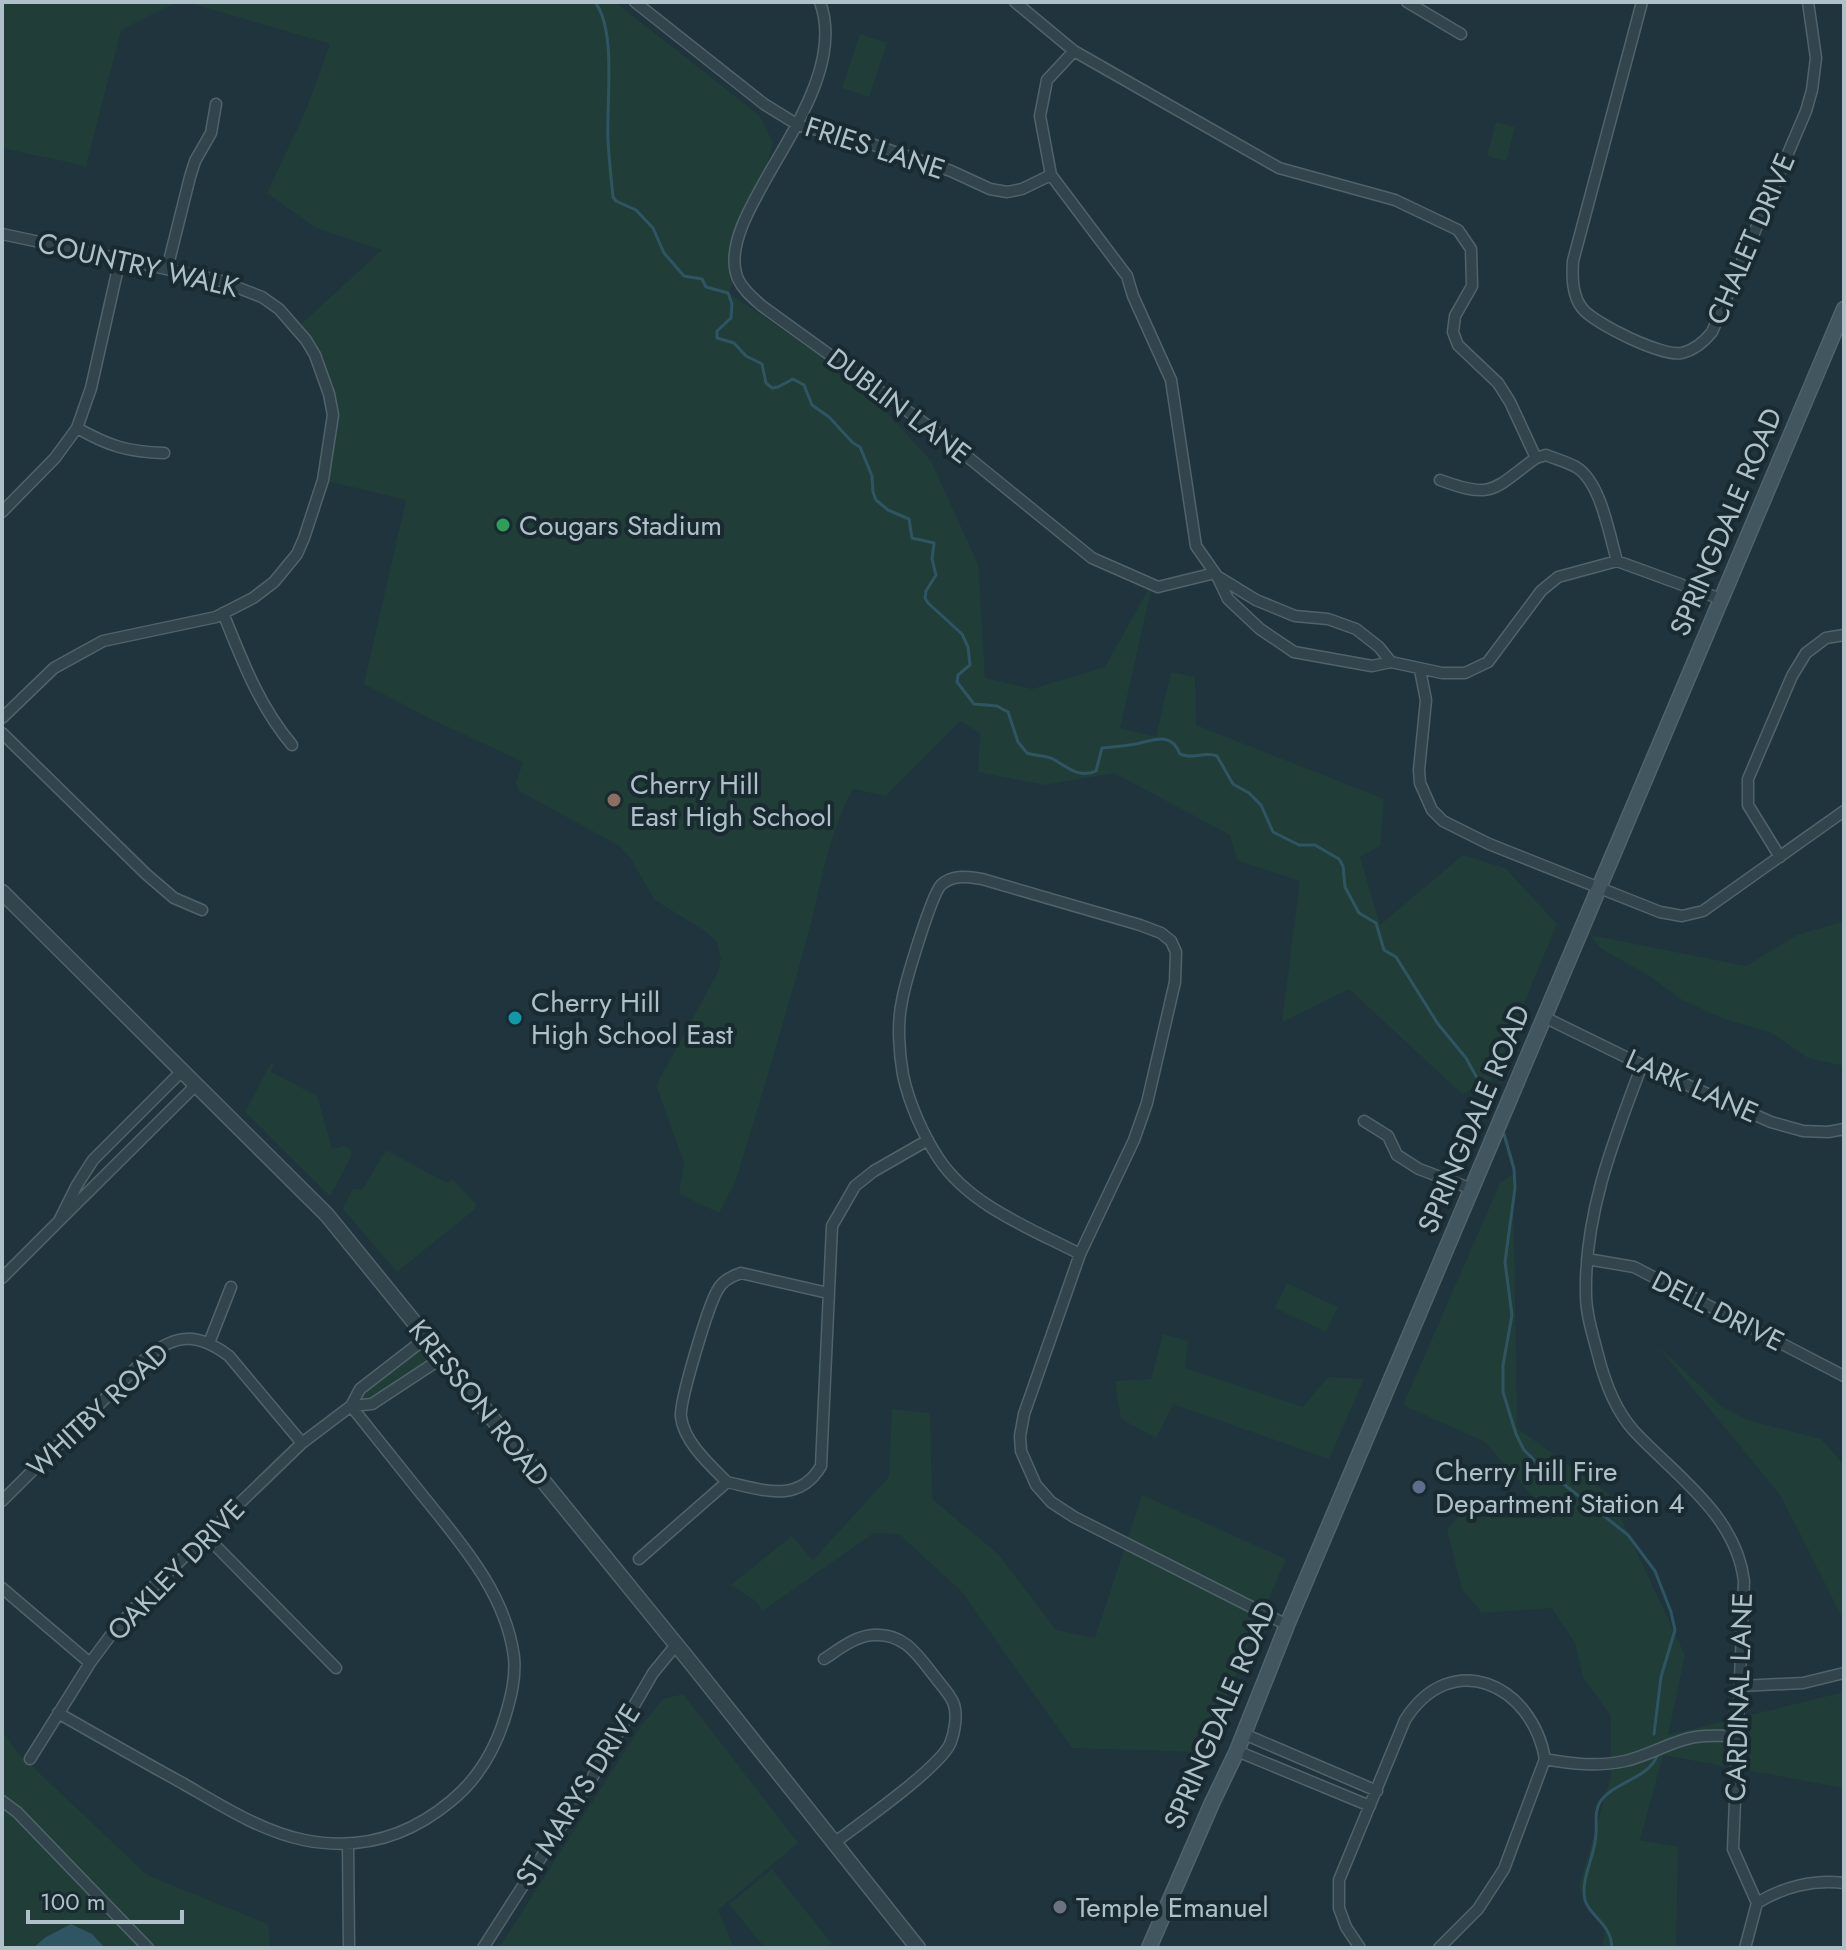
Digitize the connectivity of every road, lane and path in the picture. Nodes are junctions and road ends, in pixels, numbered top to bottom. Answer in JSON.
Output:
{"nodes":[{"id":1,"x":635,"y":2,"type":"edge"},
{"id":2,"x":820,"y":2,"type":"edge"},
{"id":3,"x":1015,"y":2,"type":"edge"},
{"id":4,"x":1407,"y":2,"type":"edge"},
{"id":5,"x":1642,"y":2,"type":"edge"},
{"id":6,"x":1808,"y":2,"type":"edge"},
{"id":7,"x":1461,"y":34,"type":"dead end"},
{"id":8,"x":1074,"y":51,"type":"junction"},
{"id":9,"x":216,"y":104,"type":"dead end"},
{"id":10,"x":798,"y":125,"type":"junction"},
{"id":11,"x":1051,"y":175,"type":"junction"},
{"id":12,"x":2,"y":234,"type":"edge"},
{"id":13,"x":120,"y":259,"type":"junction"},
{"id":14,"x":167,"y":269,"type":"junction"},
{"id":15,"x":1844,"y":309,"type":"edge"},
{"id":16,"x":77,"y":428,"type":"junction"},
{"id":17,"x":164,"y":453,"type":"dead end"},
{"id":18,"x":1536,"y":458,"type":"junction"},
{"id":19,"x":1440,"y":480,"type":"dead end"},
{"id":20,"x":2,"y":512,"type":"edge"},
{"id":21,"x":1617,"y":561,"type":"junction"},
{"id":22,"x":1216,"y":574,"type":"junction"},
{"id":23,"x":1721,"y":599,"type":"junction"},
{"id":24,"x":223,"y":613,"type":"junction"},
{"id":25,"x":1844,"y":635,"type":"edge"},
{"id":26,"x":1391,"y":662,"type":"junction"},
{"id":27,"x":1420,"y":670,"type":"junction"},
{"id":28,"x":2,"y":718,"type":"edge"},
{"id":29,"x":2,"y":733,"type":"edge"},
{"id":30,"x":292,"y":745,"type":"dead end"},
{"id":31,"x":1844,"y":811,"type":"edge"},
{"id":32,"x":1780,"y":857,"type":"junction"},
{"id":33,"x":1600,"y":889,"type":"junction"},
{"id":34,"x":2,"y":892,"type":"edge"},
{"id":35,"x":202,"y":910,"type":"dead end"},
{"id":36,"x":1546,"y":1018,"type":"junction"},
{"id":37,"x":1642,"y":1065,"type":"junction"},
{"id":38,"x":181,"y":1072,"type":"junction"},
{"id":39,"x":195,"y":1086,"type":"junction"},
{"id":40,"x":1364,"y":1121,"type":"dead end"},
{"id":41,"x":1844,"y":1129,"type":"edge"},
{"id":42,"x":928,"y":1140,"type":"junction"},
{"id":43,"x":1472,"y":1189,"type":"junction"},
{"id":44,"x":59,"y":1221,"type":"junction"},
{"id":45,"x":1080,"y":1254,"type":"junction"},
{"id":46,"x":1587,"y":1259,"type":"junction"},
{"id":47,"x":2,"y":1278,"type":"edge"},
{"id":48,"x":231,"y":1287,"type":"dead end"},
{"id":49,"x":828,"y":1293,"type":"junction"},
{"id":50,"x":426,"y":1338,"type":"junction"},
{"id":51,"x":209,"y":1343,"type":"junction"},
{"id":52,"x":442,"y":1358,"type":"junction"},
{"id":53,"x":1844,"y":1376,"type":"edge"},
{"id":54,"x":351,"y":1406,"type":"junction"},
{"id":55,"x":302,"y":1443,"type":"junction"},
{"id":56,"x":727,"y":1482,"type":"junction"},
{"id":57,"x":2,"y":1501,"type":"edge"},
{"id":58,"x":207,"y":1537,"type":"junction"},
{"id":59,"x":639,"y":1559,"type":"dead end"},
{"id":60,"x":2,"y":1588,"type":"edge"},
{"id":61,"x":1287,"y":1625,"type":"junction"},
{"id":62,"x":676,"y":1645,"type":"junction"},
{"id":63,"x":824,"y":1659,"type":"dead end"},
{"id":64,"x":90,"y":1663,"type":"junction"},
{"id":65,"x":336,"y":1668,"type":"dead end"},
{"id":66,"x":1844,"y":1673,"type":"edge"},
{"id":67,"x":1740,"y":1686,"type":"junction"},
{"id":68,"x":58,"y":1713,"type":"junction"},
{"id":69,"x":1244,"y":1734,"type":"junction"},
{"id":70,"x":1738,"y":1736,"type":"junction"},
{"id":71,"x":1237,"y":1751,"type":"junction"},
{"id":72,"x":30,"y":1759,"type":"dead end"},
{"id":73,"x":1545,"y":1759,"type":"junction"},
{"id":74,"x":1377,"y":1791,"type":"junction"},
{"id":75,"x":2,"y":1801,"type":"edge"},
{"id":76,"x":1370,"y":1806,"type":"junction"},
{"id":77,"x":834,"y":1843,"type":"junction"},
{"id":78,"x":348,"y":1844,"type":"junction"},
{"id":79,"x":1844,"y":1883,"type":"edge"},
{"id":80,"x":1757,"y":1903,"type":"junction"},
{"id":81,"x":349,"y":1946,"type":"dead end"},
{"id":82,"x":148,"y":1948,"type":"edge"},
{"id":83,"x":483,"y":1948,"type":"edge"},
{"id":84,"x":918,"y":1948,"type":"edge"},
{"id":85,"x":1149,"y":1948,"type":"edge"},
{"id":86,"x":1360,"y":1948,"type":"edge"},
{"id":87,"x":1439,"y":1948,"type":"edge"},
{"id":88,"x":1745,"y":1948,"type":"edge"}],
"edges":[{"from":1,"to":10,"type":"street","name":"FRIES LANE"},
{"from":2,"to":10,"type":"street","name":"DUBLIN LANE"},
{"from":3,"to":8,"type":"street"},
{"from":4,"to":7,"type":"street"},
{"from":5,"to":6,"type":"street","name":"CHALET DRIVE"},
{"from":8,"to":11,"type":"street"},
{"from":8,"to":18,"type":"street"},
{"from":9,"to":14,"type":"street"},
{"from":10,"to":11,"type":"street","name":"FRIES LANE"},
{"from":10,"to":22,"type":"street","name":"DUBLIN LANE"},
{"from":11,"to":22,"type":"street"},
{"from":12,"to":13,"type":"street","name":"COUNTRY WALK"},
{"from":13,"to":14,"type":"street","name":"COUNTRY WALK"},
{"from":13,"to":16,"type":"street"},
{"from":14,"to":24,"type":"street","name":"COUNTRY WALK"},
{"from":15,"to":23,"type":"main road","name":"SPRINGDALE ROAD"},
{"from":16,"to":17,"type":"street"},
{"from":16,"to":20,"type":"street"},
{"from":18,"to":19,"type":"street"},
{"from":18,"to":21,"type":"street"},
{"from":21,"to":23,"type":"street"},
{"from":21,"to":27,"type":"street"},
{"from":22,"to":26,"type":"street"},
{"from":22,"to":26,"type":"street"},
{"from":23,"to":33,"type":"main road","name":"SPRINGDALE ROAD"},
{"from":24,"to":28,"type":"street","name":"COUNTRY WALK"},
{"from":24,"to":30,"type":"street"},
{"from":25,"to":32,"type":"street"},
{"from":26,"to":27,"type":"street"},
{"from":27,"to":33,"type":"street"},
{"from":29,"to":35,"type":"street"},
{"from":31,"to":32,"type":"street"},
{"from":32,"to":33,"type":"street"},
{"from":33,"to":36,"type":"main road","name":"SPRINGDALE ROAD"},
{"from":34,"to":38,"type":"street","name":"KRESSON ROAD"},
{"from":36,"to":37,"type":"street","name":"LARK LANE"},
{"from":36,"to":43,"type":"main road","name":"SPRINGDALE ROAD"},
{"from":37,"to":41,"type":"street","name":"LARK LANE"},
{"from":37,"to":46,"type":"street","name":"CARDINAL LANE"},
{"from":38,"to":39,"type":"street","name":"KRESSON ROAD"},
{"from":38,"to":44,"type":"street"},
{"from":39,"to":44,"type":"street"},
{"from":39,"to":50,"type":"street","name":"KRESSON ROAD"},
{"from":40,"to":43,"type":"street"},
{"from":42,"to":45,"type":"street"},
{"from":42,"to":45,"type":"street"},
{"from":42,"to":49,"type":"street"},
{"from":43,"to":61,"type":"main road","name":"SPRINGDALE ROAD"},
{"from":44,"to":47,"type":"street"},
{"from":45,"to":61,"type":"street"},
{"from":46,"to":53,"type":"street","name":"DELL DRIVE"},
{"from":46,"to":67,"type":"street","name":"CARDINAL LANE"},
{"from":48,"to":51,"type":"street"},
{"from":49,"to":56,"type":"street"},
{"from":49,"to":56,"type":"street"},
{"from":50,"to":52,"type":"street","name":"KRESSON ROAD"},
{"from":50,"to":54,"type":"street"},
{"from":51,"to":55,"type":"street","name":"WHITBY ROAD"},
{"from":51,"to":57,"type":"street","name":"WHITBY ROAD"},
{"from":52,"to":54,"type":"street"},
{"from":52,"to":62,"type":"street","name":"KRESSON ROAD"},
{"from":54,"to":55,"type":"street","name":"OAKLEY DRIVE"},
{"from":54,"to":78,"type":"street"},
{"from":55,"to":58,"type":"street","name":"OAKLEY DRIVE"},
{"from":56,"to":59,"type":"street"},
{"from":58,"to":64,"type":"street","name":"OAKLEY DRIVE"},
{"from":58,"to":65,"type":"street"},
{"from":60,"to":64,"type":"street"},
{"from":61,"to":69,"type":"main road","name":"SPRINGDALE ROAD"},
{"from":62,"to":77,"type":"street","name":"KRESSON ROAD"},
{"from":62,"to":83,"type":"street","name":"ST MARYS DRIVE"},
{"from":63,"to":77,"type":"street"},
{"from":64,"to":68,"type":"street","name":"OAKLEY DRIVE"},
{"from":66,"to":67,"type":"street"},
{"from":67,"to":70,"type":"street","name":"CARDINAL LANE"},
{"from":68,"to":72,"type":"street","name":"OAKLEY DRIVE"},
{"from":68,"to":78,"type":"street"},
{"from":69,"to":71,"type":"main road","name":"SPRINGDALE ROAD"},
{"from":69,"to":74,"type":"street"},
{"from":70,"to":73,"type":"street"},
{"from":70,"to":80,"type":"street","name":"CARDINAL LANE"},
{"from":71,"to":76,"type":"street"},
{"from":71,"to":85,"type":"main road","name":"SPRINGDALE ROAD"},
{"from":73,"to":74,"type":"street"},
{"from":73,"to":87,"type":"street"},
{"from":74,"to":76,"type":"street"},
{"from":75,"to":82,"type":"street"},
{"from":76,"to":86,"type":"street"},
{"from":77,"to":84,"type":"street","name":"KRESSON ROAD"},
{"from":78,"to":81,"type":"street"},
{"from":79,"to":80,"type":"street"},
{"from":80,"to":88,"type":"street"}]}
